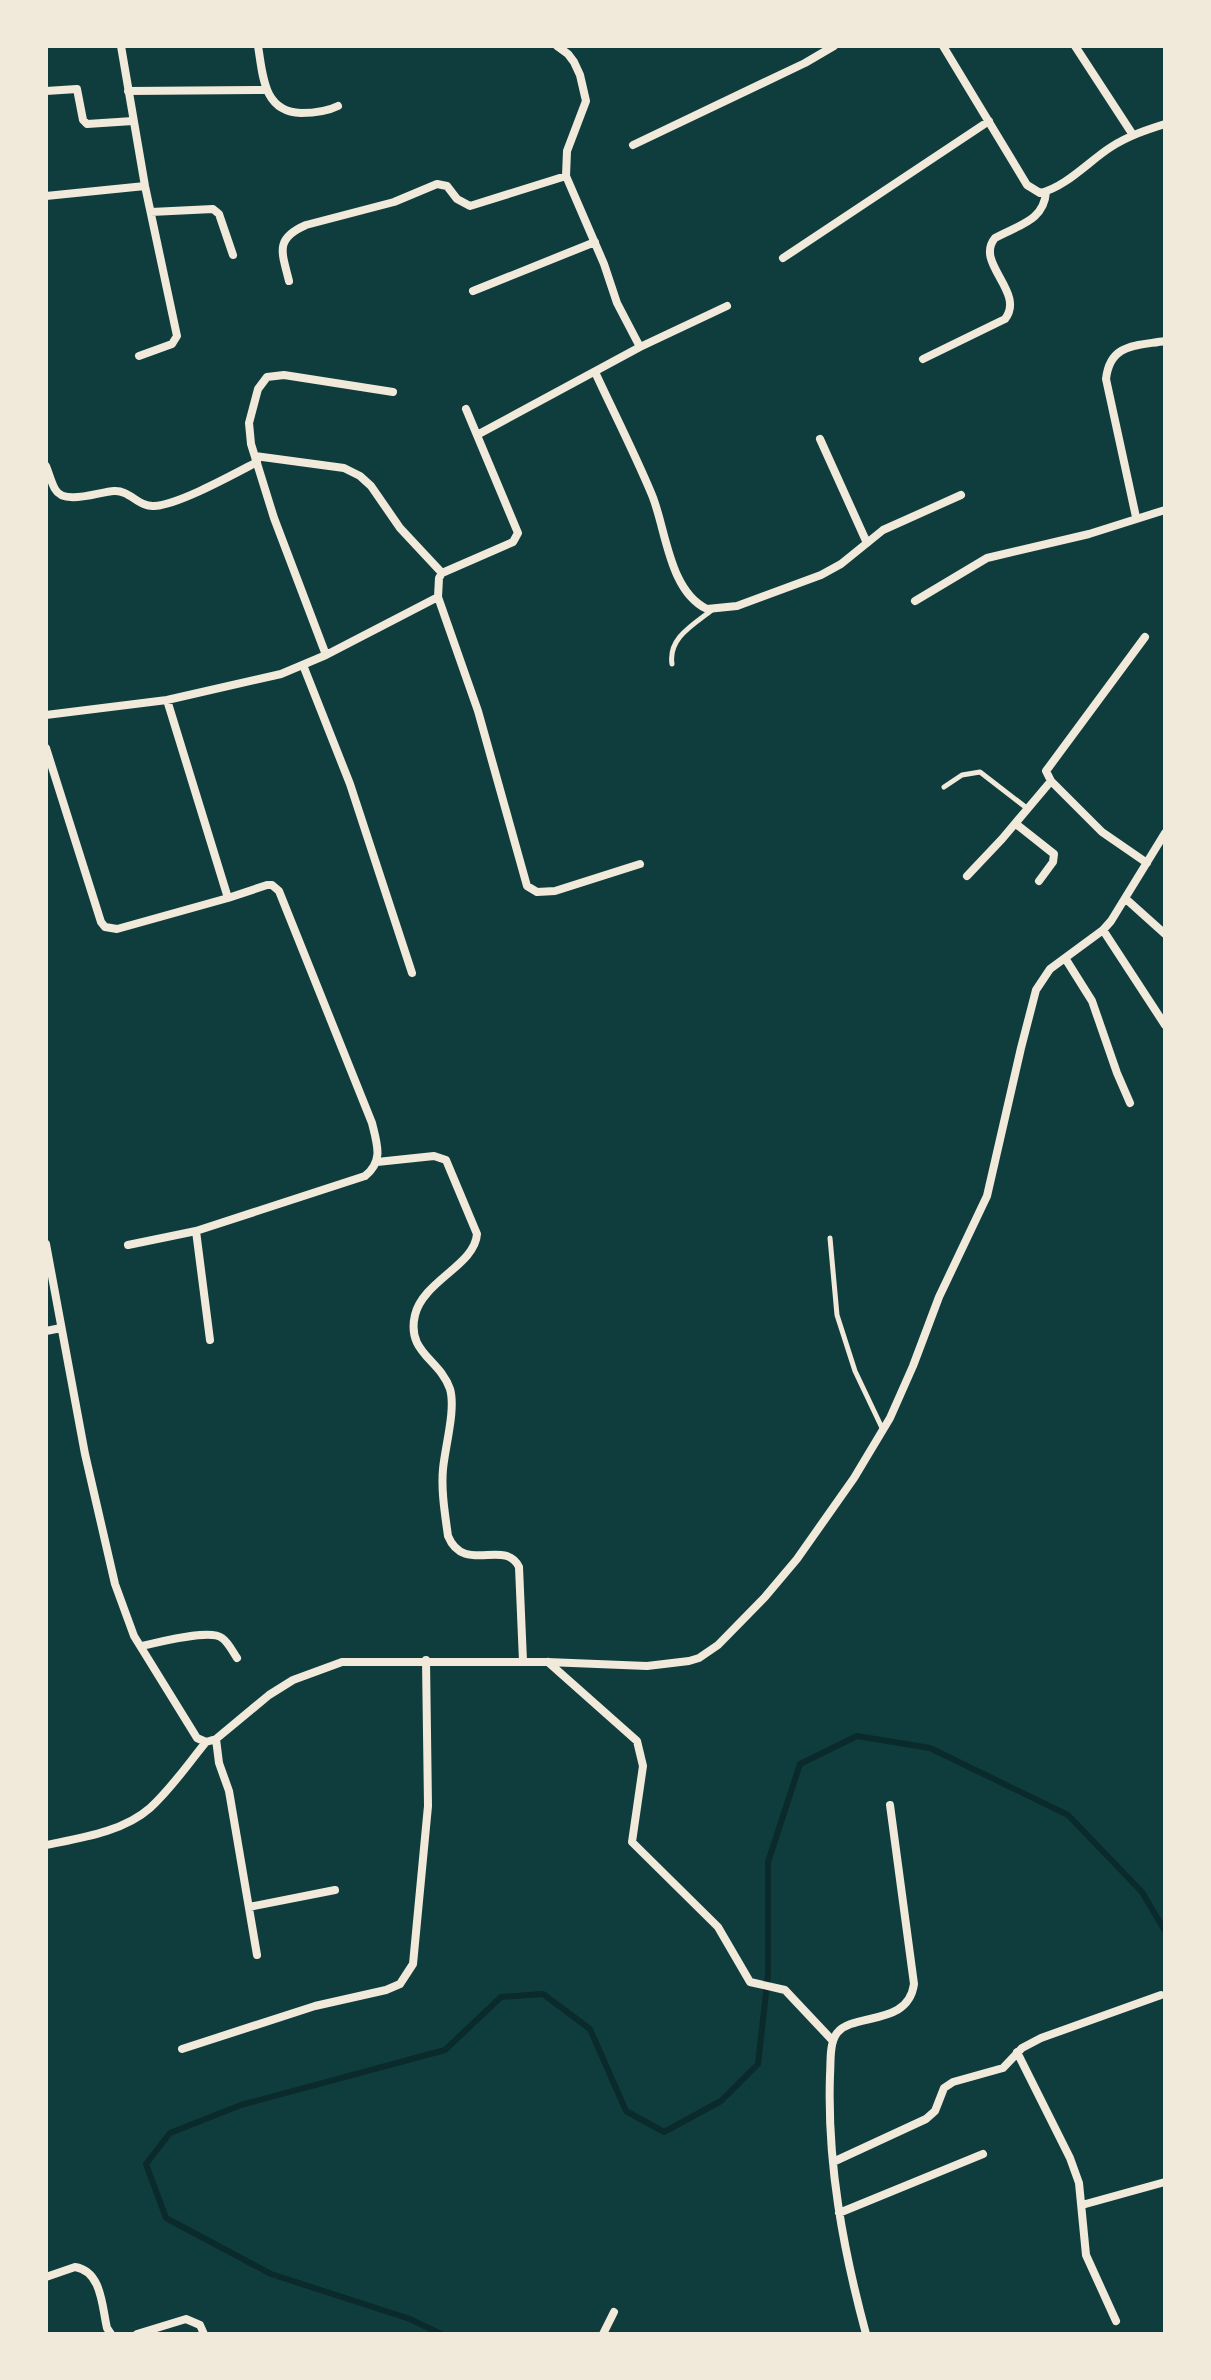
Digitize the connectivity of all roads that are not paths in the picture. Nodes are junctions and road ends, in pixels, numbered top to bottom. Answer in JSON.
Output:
{"nodes":[{"id":1,"x":121,"y":46,"type":"edge"},
{"id":2,"x":258,"y":46,"type":"edge"},
{"id":3,"x":557,"y":46,"type":"edge"},
{"id":4,"x":834,"y":46,"type":"edge"},
{"id":5,"x":943,"y":46,"type":"edge"},
{"id":6,"x":1075,"y":46,"type":"edge"},
{"id":7,"x":266,"y":90,"type":"junction"},
{"id":8,"x":46,"y":91,"type":"edge"},
{"id":9,"x":128,"y":91,"type":"junction"},
{"id":10,"x":338,"y":106,"type":"dead end"},
{"id":11,"x":133,"y":121,"type":"junction"},
{"id":12,"x":989,"y":121,"type":"junction"},
{"id":13,"x":1165,"y":124,"type":"edge"},
{"id":14,"x":1133,"y":135,"type":"junction"},
{"id":15,"x":633,"y":145,"type":"dead end"},
{"id":16,"x":566,"y":176,"type":"junction"},
{"id":17,"x":145,"y":186,"type":"junction"},
{"id":18,"x":1046,"y":192,"type":"junction"},
{"id":19,"x":46,"y":196,"type":"edge"},
{"id":20,"x":151,"y":212,"type":"junction"},
{"id":21,"x":595,"y":242,"type":"junction"},
{"id":22,"x":233,"y":255,"type":"dead end"},
{"id":23,"x":783,"y":258,"type":"dead end"},
{"id":24,"x":289,"y":281,"type":"dead end"},
{"id":25,"x":473,"y":291,"type":"dead end"},
{"id":26,"x":727,"y":306,"type":"dead end"},
{"id":27,"x":1165,"y":341,"type":"edge"},
{"id":28,"x":640,"y":347,"type":"junction"},
{"id":29,"x":139,"y":356,"type":"dead end"},
{"id":30,"x":923,"y":359,"type":"dead end"},
{"id":31,"x":595,"y":372,"type":"junction"},
{"id":32,"x":393,"y":392,"type":"dead end"},
{"id":33,"x":466,"y":409,"type":"dead end"},
{"id":34,"x":477,"y":435,"type":"junction"},
{"id":35,"x":820,"y":439,"type":"dead end"},
{"id":36,"x":256,"y":459,"type":"junction"},
{"id":37,"x":46,"y":466,"type":"edge"},
{"id":38,"x":961,"y":495,"type":"dead end"},
{"id":39,"x":1165,"y":510,"type":"edge"},
{"id":40,"x":1136,"y":517,"type":"junction"},
{"id":41,"x":867,"y":543,"type":"junction"},
{"id":42,"x":442,"y":573,"type":"junction"},
{"id":43,"x":438,"y":597,"type":"junction"},
{"id":44,"x":915,"y":601,"type":"dead end"},
{"id":45,"x":713,"y":609,"type":"junction"},
{"id":46,"x":1145,"y":637,"type":"dead end"},
{"id":47,"x":326,"y":655,"type":"junction"},
{"id":48,"x":672,"y":664,"type":"dead end"},
{"id":49,"x":303,"y":665,"type":"junction"},
{"id":50,"x":167,"y":700,"type":"junction"},
{"id":51,"x":46,"y":715,"type":"edge"},
{"id":52,"x":46,"y":748,"type":"edge"},
{"id":53,"x":1051,"y":781,"type":"junction"},
{"id":54,"x":944,"y":787,"type":"dead end"},
{"id":55,"x":1028,"y":809,"type":"junction"},
{"id":56,"x":1016,"y":824,"type":"junction"},
{"id":57,"x":1165,"y":833,"type":"edge"},
{"id":58,"x":1147,"y":863,"type":"junction"},
{"id":59,"x":640,"y":864,"type":"dead end"},
{"id":60,"x":967,"y":876,"type":"dead end"},
{"id":61,"x":1039,"y":881,"type":"dead end"},
{"id":62,"x":228,"y":898,"type":"junction"},
{"id":63,"x":1126,"y":899,"type":"junction"},
{"id":64,"x":1103,"y":930,"type":"junction"},
{"id":65,"x":1165,"y":934,"type":"edge"},
{"id":66,"x":1065,"y":958,"type":"junction"},
{"id":67,"x":412,"y":973,"type":"dead end"},
{"id":68,"x":1165,"y":1025,"type":"edge"},
{"id":69,"x":1130,"y":1103,"type":"dead end"},
{"id":70,"x":377,"y":1162,"type":"junction"},
{"id":71,"x":196,"y":1231,"type":"junction"},
{"id":72,"x":830,"y":1238,"type":"dead end"},
{"id":73,"x":46,"y":1244,"type":"edge"},
{"id":74,"x":128,"y":1245,"type":"dead end"},
{"id":75,"x":61,"y":1328,"type":"junction"},
{"id":76,"x":46,"y":1331,"type":"edge"},
{"id":77,"x":210,"y":1340,"type":"dead end"},
{"id":78,"x":883,"y":1430,"type":"junction"},
{"id":79,"x":141,"y":1646,"type":"junction"},
{"id":80,"x":237,"y":1658,"type":"dead end"},
{"id":81,"x":426,"y":1660,"type":"junction"},
{"id":82,"x":523,"y":1661,"type":"junction"},
{"id":83,"x":547,"y":1662,"type":"junction"},
{"id":84,"x":216,"y":1739,"type":"junction"},
{"id":85,"x":206,"y":1742,"type":"junction"},
{"id":86,"x":890,"y":1805,"type":"dead end"},
{"id":87,"x":46,"y":1845,"type":"edge"},
{"id":88,"x":335,"y":1890,"type":"dead end"},
{"id":89,"x":249,"y":1907,"type":"junction"},
{"id":90,"x":257,"y":1955,"type":"dead end"},
{"id":91,"x":1161,"y":1995,"type":"dead end"},
{"id":92,"x":833,"y":2041,"type":"junction"},
{"id":93,"x":182,"y":2049,"type":"dead end"},
{"id":94,"x":1017,"y":2052,"type":"junction"},
{"id":95,"x":983,"y":2154,"type":"dead end"},
{"id":96,"x":833,"y":2162,"type":"junction"},
{"id":97,"x":1165,"y":2182,"type":"edge"},
{"id":98,"x":1082,"y":2205,"type":"junction"},
{"id":99,"x":839,"y":2213,"type":"junction"},
{"id":100,"x":46,"y":2277,"type":"edge"},
{"id":101,"x":614,"y":2312,"type":"dead end"},
{"id":102,"x":1116,"y":2321,"type":"dead end"},
{"id":103,"x":141,"y":2333,"type":"edge"},
{"id":104,"x":111,"y":2334,"type":"edge"},
{"id":105,"x":204,"y":2334,"type":"edge"},
{"id":106,"x":603,"y":2334,"type":"edge"},
{"id":107,"x":866,"y":2334,"type":"edge"}],
"edges":[{"from":1,"to":9,"type":"street"},
{"from":2,"to":7,"type":"street"},
{"from":3,"to":16,"type":"street"},
{"from":4,"to":15,"type":"street"},
{"from":5,"to":12,"type":"street"},
{"from":6,"to":14,"type":"street"},
{"from":7,"to":9,"type":"street"},
{"from":7,"to":10,"type":"street"},
{"from":8,"to":11,"type":"street"},
{"from":9,"to":11,"type":"street"},
{"from":11,"to":17,"type":"street"},
{"from":12,"to":18,"type":"street"},
{"from":12,"to":23,"type":"street"},
{"from":13,"to":14,"type":"street"},
{"from":14,"to":18,"type":"street"},
{"from":16,"to":21,"type":"street"},
{"from":16,"to":24,"type":"street"},
{"from":17,"to":19,"type":"street"},
{"from":17,"to":20,"type":"street"},
{"from":18,"to":30,"type":"street"},
{"from":20,"to":22,"type":"street"},
{"from":20,"to":29,"type":"street"},
{"from":21,"to":25,"type":"street"},
{"from":21,"to":28,"type":"street"},
{"from":26,"to":28,"type":"street"},
{"from":27,"to":40,"type":"street"},
{"from":28,"to":31,"type":"street"},
{"from":31,"to":34,"type":"street"},
{"from":31,"to":45,"type":"street"},
{"from":32,"to":36,"type":"street"},
{"from":33,"to":34,"type":"street"},
{"from":34,"to":42,"type":"street"},
{"from":35,"to":41,"type":"street"},
{"from":36,"to":37,"type":"street"},
{"from":36,"to":42,"type":"street"},
{"from":36,"to":47,"type":"street"},
{"from":38,"to":41,"type":"street"},
{"from":39,"to":40,"type":"street"},
{"from":40,"to":44,"type":"street"},
{"from":41,"to":45,"type":"street"},
{"from":42,"to":43,"type":"street"},
{"from":43,"to":47,"type":"street"},
{"from":43,"to":59,"type":"street"},
{"from":45,"to":48,"type":"lane"},
{"from":46,"to":53,"type":"street"},
{"from":47,"to":49,"type":"street"},
{"from":49,"to":50,"type":"street"},
{"from":49,"to":67,"type":"street"},
{"from":50,"to":51,"type":"street"},
{"from":50,"to":62,"type":"street"},
{"from":52,"to":62,"type":"street"},
{"from":53,"to":55,"type":"street"},
{"from":53,"to":58,"type":"street"},
{"from":54,"to":55,"type":"lane"},
{"from":55,"to":56,"type":"street"},
{"from":56,"to":60,"type":"street"},
{"from":56,"to":61,"type":"street"},
{"from":57,"to":58,"type":"street"},
{"from":58,"to":63,"type":"street"},
{"from":62,"to":70,"type":"street"},
{"from":63,"to":64,"type":"street"},
{"from":63,"to":65,"type":"street"},
{"from":64,"to":66,"type":"street"},
{"from":64,"to":68,"type":"street"},
{"from":66,"to":69,"type":"street"},
{"from":66,"to":78,"type":"street"},
{"from":70,"to":71,"type":"street"},
{"from":70,"to":82,"type":"street"},
{"from":71,"to":74,"type":"street"},
{"from":71,"to":77,"type":"street"},
{"from":72,"to":78,"type":"lane"},
{"from":73,"to":75,"type":"street"},
{"from":75,"to":76,"type":"street"},
{"from":75,"to":79,"type":"street"},
{"from":78,"to":83,"type":"street"},
{"from":79,"to":80,"type":"street"},
{"from":79,"to":85,"type":"street"},
{"from":81,"to":82,"type":"street"},
{"from":81,"to":84,"type":"street"},
{"from":81,"to":93,"type":"street"},
{"from":82,"to":83,"type":"street"},
{"from":83,"to":92,"type":"street"},
{"from":84,"to":85,"type":"street"},
{"from":84,"to":89,"type":"street"},
{"from":85,"to":87,"type":"street"},
{"from":86,"to":92,"type":"street"},
{"from":88,"to":89,"type":"street"},
{"from":89,"to":90,"type":"street"},
{"from":91,"to":94,"type":"street"},
{"from":92,"to":96,"type":"street"},
{"from":94,"to":96,"type":"street"},
{"from":94,"to":98,"type":"street"},
{"from":95,"to":99,"type":"street"},
{"from":96,"to":99,"type":"street"},
{"from":97,"to":98,"type":"street"},
{"from":98,"to":102,"type":"street"},
{"from":99,"to":107,"type":"street"},
{"from":100,"to":104,"type":"street"},
{"from":101,"to":106,"type":"street"},
{"from":103,"to":105,"type":"street"}]}
